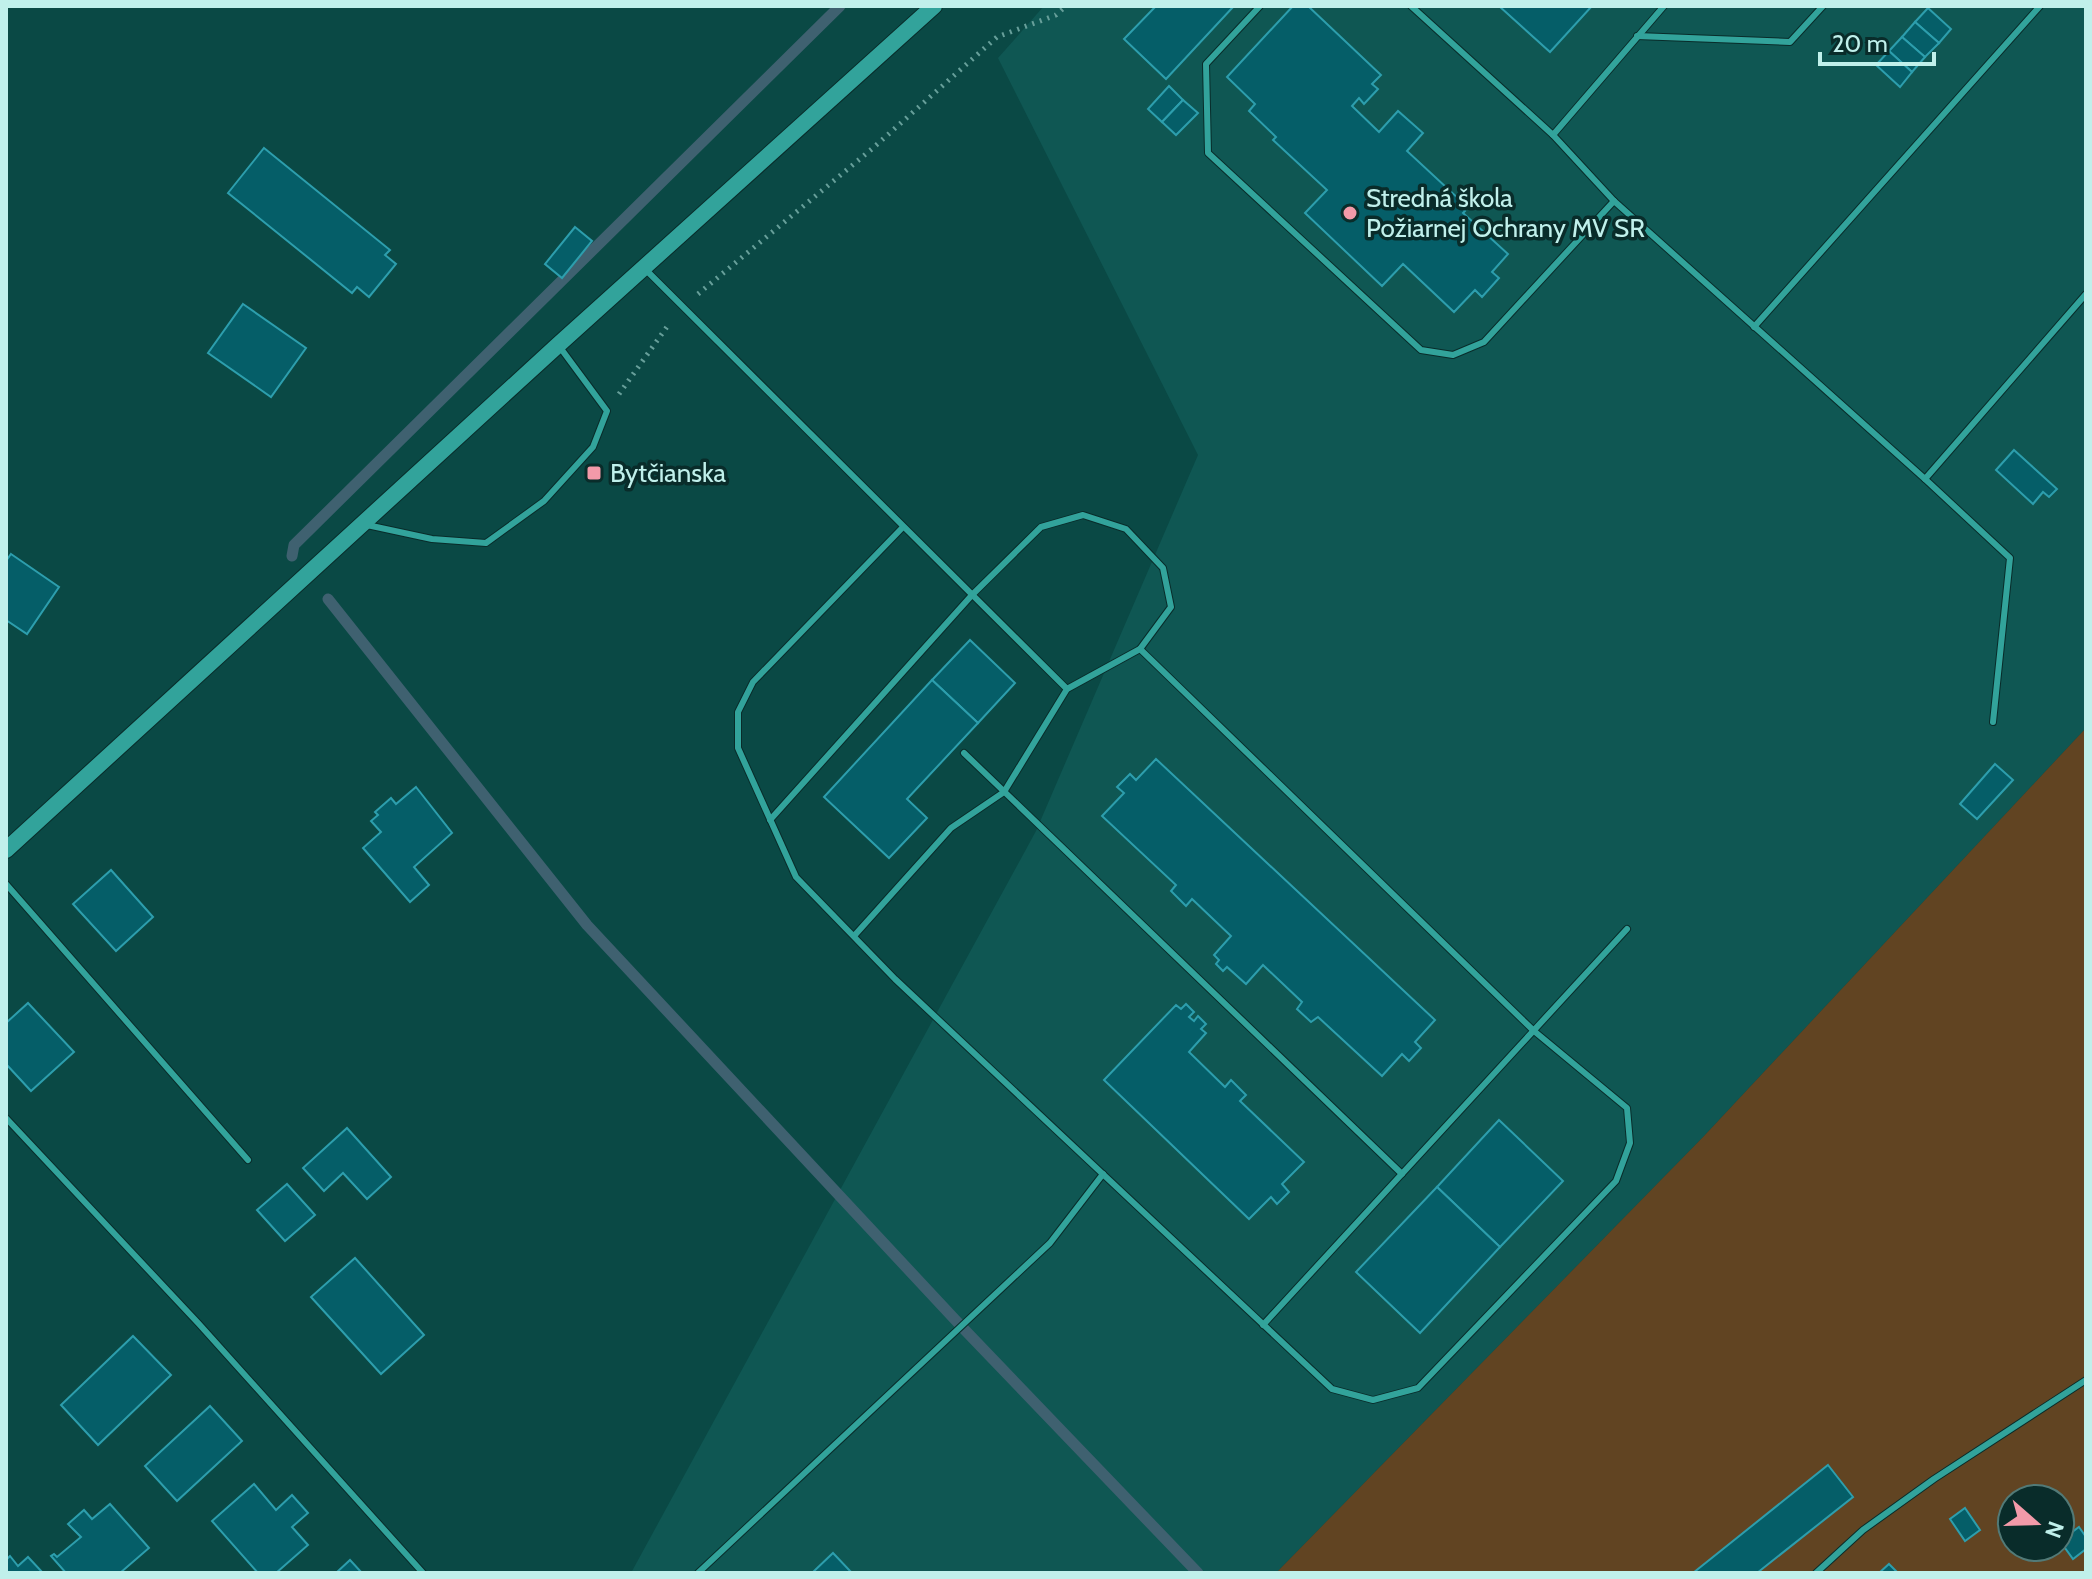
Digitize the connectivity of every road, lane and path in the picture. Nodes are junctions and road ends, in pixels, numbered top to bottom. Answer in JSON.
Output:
{"nodes":[{"id":1,"x":934,"y":6,"type":"edge"},
{"id":2,"x":1066,"y":6,"type":"edge"},
{"id":3,"x":1260,"y":6,"type":"edge"},
{"id":4,"x":1411,"y":6,"type":"edge"},
{"id":5,"x":1664,"y":6,"type":"edge"},
{"id":6,"x":1823,"y":6,"type":"edge"},
{"id":7,"x":2040,"y":6,"type":"edge"},
{"id":8,"x":1637,"y":36,"type":"junction"},
{"id":9,"x":1553,"y":135,"type":"junction"},
{"id":10,"x":1614,"y":201,"type":"junction"},
{"id":11,"x":644,"y":268,"type":"junction"},
{"id":12,"x":2086,"y":294,"type":"edge"},
{"id":13,"x":682,"y":307,"type":"junction"},
{"id":14,"x":1754,"y":327,"type":"junction"},
{"id":15,"x":558,"y":345,"type":"junction"},
{"id":16,"x":607,"y":411,"type":"junction"},
{"id":17,"x":1925,"y":479,"type":"junction"},
{"id":18,"x":364,"y":524,"type":"junction"},
{"id":19,"x":903,"y":527,"type":"junction"},
{"id":20,"x":972,"y":595,"type":"junction"},
{"id":21,"x":1140,"y":649,"type":"junction"},
{"id":22,"x":1067,"y":689,"type":"junction"},
{"id":23,"x":1993,"y":722,"type":"dead end"},
{"id":24,"x":964,"y":753,"type":"dead end"},
{"id":25,"x":1004,"y":792,"type":"junction"},
{"id":26,"x":770,"y":820,"type":"junction"},
{"id":27,"x":6,"y":850,"type":"edge"},
{"id":28,"x":6,"y":884,"type":"edge"},
{"id":29,"x":1627,"y":929,"type":"dead end"},
{"id":30,"x":854,"y":936,"type":"junction"},
{"id":31,"x":1534,"y":1031,"type":"junction"},
{"id":32,"x":6,"y":1118,"type":"edge"},
{"id":33,"x":248,"y":1160,"type":"dead end"},
{"id":34,"x":1103,"y":1174,"type":"junction"},
{"id":35,"x":1402,"y":1174,"type":"junction"},
{"id":36,"x":1263,"y":1325,"type":"junction"},
{"id":37,"x":2086,"y":1380,"type":"edge"},
{"id":38,"x":423,"y":1573,"type":"edge"},
{"id":39,"x":698,"y":1573,"type":"edge"},
{"id":40,"x":1816,"y":1573,"type":"edge"}],
"edges":[{"from":1,"to":11,"type":"main road"},
{"from":2,"to":13,"type":"path"},
{"from":3,"to":10,"type":"lane"},
{"from":4,"to":9,"type":"lane"},
{"from":5,"to":8,"type":"lane"},
{"from":6,"to":8,"type":"lane"},
{"from":7,"to":14,"type":"lane"},
{"from":8,"to":9,"type":"lane"},
{"from":9,"to":10,"type":"lane"},
{"from":10,"to":14,"type":"lane"},
{"from":11,"to":13,"type":"lane"},
{"from":11,"to":15,"type":"main road"},
{"from":12,"to":17,"type":"lane"},
{"from":13,"to":16,"type":"path"},
{"from":13,"to":19,"type":"lane"},
{"from":14,"to":17,"type":"lane"},
{"from":15,"to":16,"type":"lane"},
{"from":15,"to":18,"type":"main road"},
{"from":16,"to":18,"type":"lane"},
{"from":17,"to":23,"type":"lane"},
{"from":18,"to":27,"type":"main road"},
{"from":19,"to":20,"type":"lane"},
{"from":19,"to":26,"type":"lane"},
{"from":20,"to":21,"type":"lane"},
{"from":20,"to":22,"type":"lane"},
{"from":20,"to":26,"type":"lane"},
{"from":21,"to":22,"type":"lane"},
{"from":21,"to":31,"type":"lane"},
{"from":22,"to":25,"type":"lane"},
{"from":24,"to":25,"type":"lane"},
{"from":25,"to":30,"type":"lane"},
{"from":25,"to":35,"type":"lane"},
{"from":26,"to":30,"type":"lane"},
{"from":28,"to":33,"type":"lane"},
{"from":29,"to":31,"type":"lane"},
{"from":30,"to":34,"type":"lane"},
{"from":31,"to":35,"type":"lane"},
{"from":31,"to":36,"type":"lane"},
{"from":32,"to":38,"type":"lane"},
{"from":34,"to":36,"type":"lane"},
{"from":34,"to":39,"type":"lane"},
{"from":35,"to":36,"type":"lane"},
{"from":37,"to":40,"type":"lane"}]}
